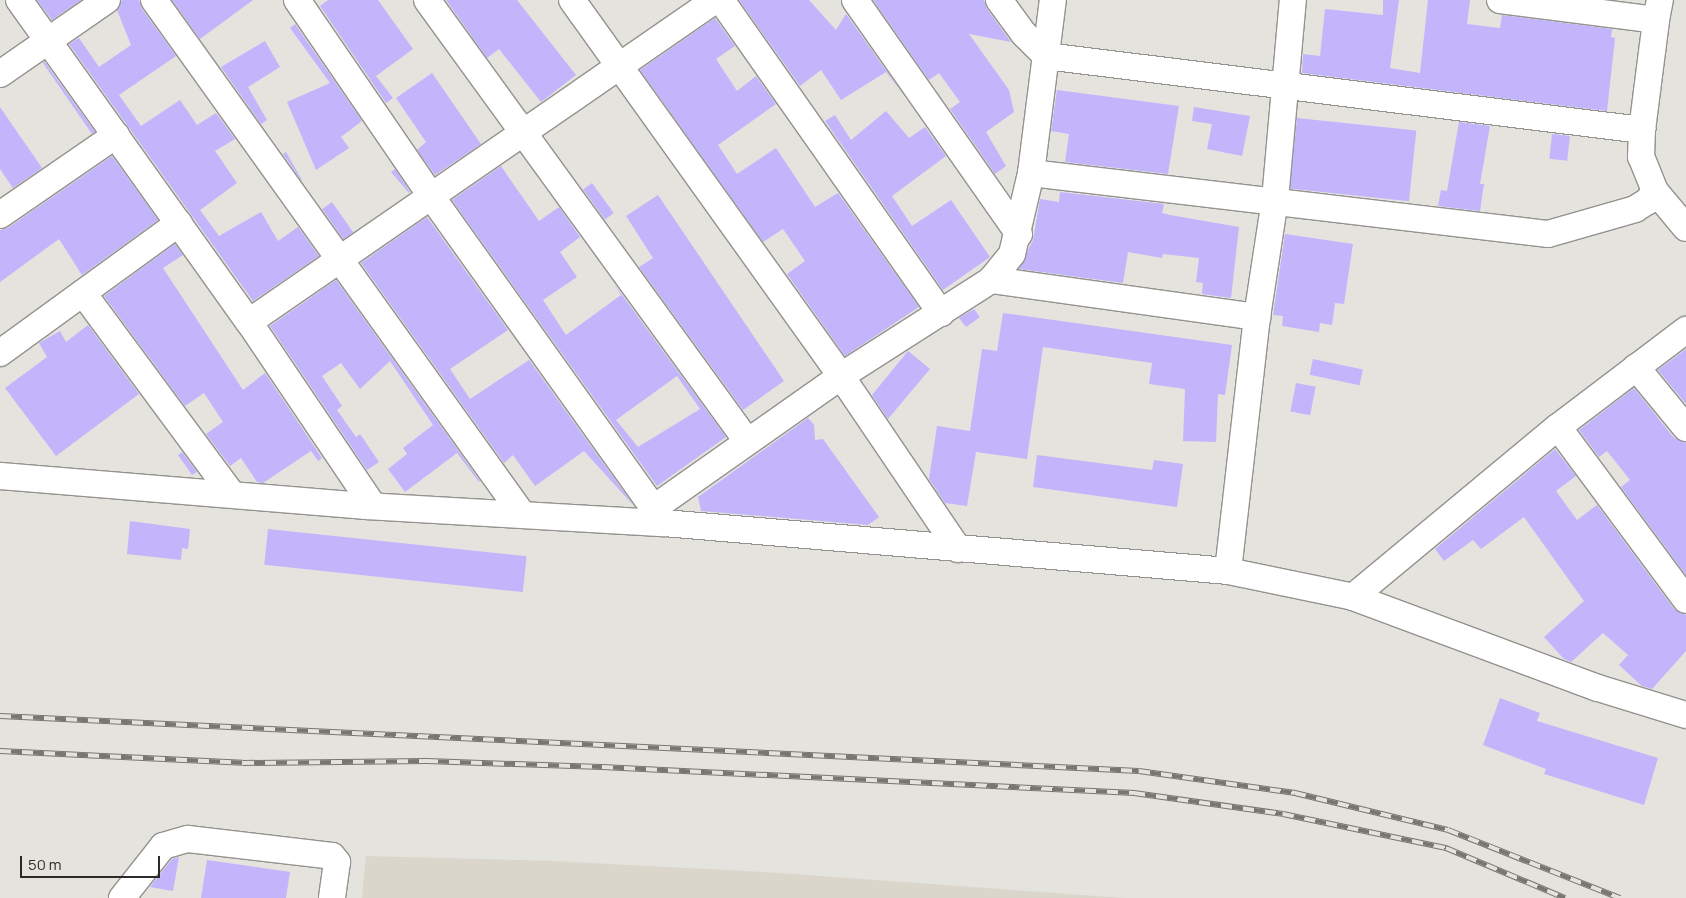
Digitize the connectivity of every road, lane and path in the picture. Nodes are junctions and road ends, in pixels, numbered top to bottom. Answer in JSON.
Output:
{"nodes":[{"id":1,"x":19,"y":0,"type":"edge"},
{"id":2,"x":107,"y":0,"type":"edge"},
{"id":3,"x":154,"y":0,"type":"edge"},
{"id":4,"x":297,"y":0,"type":"edge"},
{"id":5,"x":427,"y":0,"type":"edge"},
{"id":6,"x":572,"y":0,"type":"edge"},
{"id":7,"x":715,"y":0,"type":"edge"},
{"id":8,"x":721,"y":0,"type":"edge"},
{"id":9,"x":855,"y":0,"type":"edge"},
{"id":10,"x":999,"y":0,"type":"edge"},
{"id":11,"x":1053,"y":0,"type":"edge"},
{"id":12,"x":1293,"y":0,"type":"edge"},
{"id":13,"x":1500,"y":0,"type":"edge"},
{"id":14,"x":1658,"y":10,"type":"edge"},
{"id":15,"x":48,"y":40,"type":"junction"},
{"id":16,"x":1046,"y":56,"type":"junction"},
{"id":17,"x":619,"y":66,"type":"junction"},
{"id":18,"x":0,"y":74,"type":"edge"},
{"id":19,"x":1284,"y":86,"type":"junction"},
{"id":20,"x":1642,"y":130,"type":"junction"},
{"id":21,"x":523,"y":133,"type":"junction"},
{"id":22,"x":116,"y":135,"type":"junction"},
{"id":23,"x":1031,"y":173,"type":"junction"},
{"id":24,"x":1655,"y":191,"type":"junction"},
{"id":25,"x":431,"y":196,"type":"junction"},
{"id":26,"x":1275,"y":200,"type":"junction"},
{"id":27,"x":0,"y":215,"type":"edge"},
{"id":28,"x":179,"y":223,"type":"junction"},
{"id":29,"x":1686,"y":228,"type":"edge"},
{"id":30,"x":1019,"y":234,"type":"junction"},
{"id":31,"x":339,"y":260,"type":"junction"},
{"id":32,"x":991,"y":280,"type":"junction"},
{"id":33,"x":83,"y":293,"type":"junction"},
{"id":34,"x":941,"y":313,"type":"junction"},
{"id":35,"x":1257,"y":317,"type":"junction"},
{"id":36,"x":249,"y":322,"type":"junction"},
{"id":37,"x":1686,"y":330,"type":"edge"},
{"id":38,"x":0,"y":353,"type":"edge"},
{"id":39,"x":1636,"y":367,"type":"junction"},
{"id":40,"x":841,"y":376,"type":"junction"},
{"id":41,"x":1558,"y":427,"type":"junction"},
{"id":42,"x":1686,"y":428,"type":"edge"},
{"id":43,"x":747,"y":441,"type":"junction"},
{"id":44,"x":0,"y":476,"type":"edge"},
{"id":45,"x":231,"y":493,"type":"junction"},
{"id":46,"x":373,"y":506,"type":"junction"},
{"id":47,"x":522,"y":514,"type":"junction"},
{"id":48,"x":659,"y":515,"type":"junction"},
{"id":49,"x":958,"y":549,"type":"junction"},
{"id":50,"x":1228,"y":571,"type":"junction"},
{"id":51,"x":1353,"y":597,"type":"junction"},
{"id":52,"x":1686,"y":600,"type":"edge"},
{"id":53,"x":1686,"y":715,"type":"edge"},
{"id":54,"x":122,"y":898,"type":"edge"},
{"id":55,"x":332,"y":898,"type":"edge"}],
"edges":[{"from":1,"to":15,"type":"street"},
{"from":2,"to":15,"type":"street"},
{"from":3,"to":31,"type":"street"},
{"from":4,"to":25,"type":"street"},
{"from":5,"to":21,"type":"street"},
{"from":6,"to":17,"type":"street"},
{"from":7,"to":17,"type":"street"},
{"from":8,"to":34,"type":"street"},
{"from":9,"to":30,"type":"street"},
{"from":10,"to":16,"type":"street"},
{"from":11,"to":16,"type":"street"},
{"from":12,"to":19,"type":"street"},
{"from":13,"to":14,"type":"street"},
{"from":14,"to":20,"type":"street"},
{"from":15,"to":18,"type":"street"},
{"from":15,"to":22,"type":"street"},
{"from":16,"to":19,"type":"street"},
{"from":16,"to":23,"type":"street"},
{"from":17,"to":21,"type":"street"},
{"from":17,"to":40,"type":"street"},
{"from":19,"to":20,"type":"street"},
{"from":19,"to":26,"type":"street"},
{"from":20,"to":24,"type":"street"},
{"from":21,"to":25,"type":"street"},
{"from":21,"to":43,"type":"street"},
{"from":22,"to":27,"type":"street"},
{"from":22,"to":28,"type":"street"},
{"from":23,"to":26,"type":"street"},
{"from":23,"to":30,"type":"street"},
{"from":24,"to":26,"type":"street"},
{"from":24,"to":29,"type":"street"},
{"from":25,"to":31,"type":"street"},
{"from":25,"to":48,"type":"street"},
{"from":26,"to":35,"type":"street"},
{"from":28,"to":33,"type":"street"},
{"from":28,"to":36,"type":"street"},
{"from":30,"to":32,"type":"street"},
{"from":31,"to":36,"type":"street"},
{"from":31,"to":47,"type":"street"},
{"from":32,"to":34,"type":"street"},
{"from":32,"to":35,"type":"street"},
{"from":33,"to":38,"type":"street"},
{"from":33,"to":45,"type":"street"},
{"from":34,"to":40,"type":"street"},
{"from":35,"to":50,"type":"street"},
{"from":36,"to":46,"type":"street"},
{"from":37,"to":39,"type":"street"},
{"from":39,"to":41,"type":"street"},
{"from":39,"to":42,"type":"street"},
{"from":40,"to":43,"type":"street"},
{"from":40,"to":49,"type":"street"},
{"from":41,"to":51,"type":"street"},
{"from":41,"to":52,"type":"street"},
{"from":43,"to":48,"type":"street"},
{"from":44,"to":45,"type":"street"},
{"from":45,"to":46,"type":"street"},
{"from":46,"to":47,"type":"street"},
{"from":47,"to":48,"type":"street"},
{"from":48,"to":49,"type":"street"},
{"from":49,"to":50,"type":"street"},
{"from":50,"to":51,"type":"street"},
{"from":51,"to":53,"type":"street"},
{"from":54,"to":55,"type":"street"}]}
